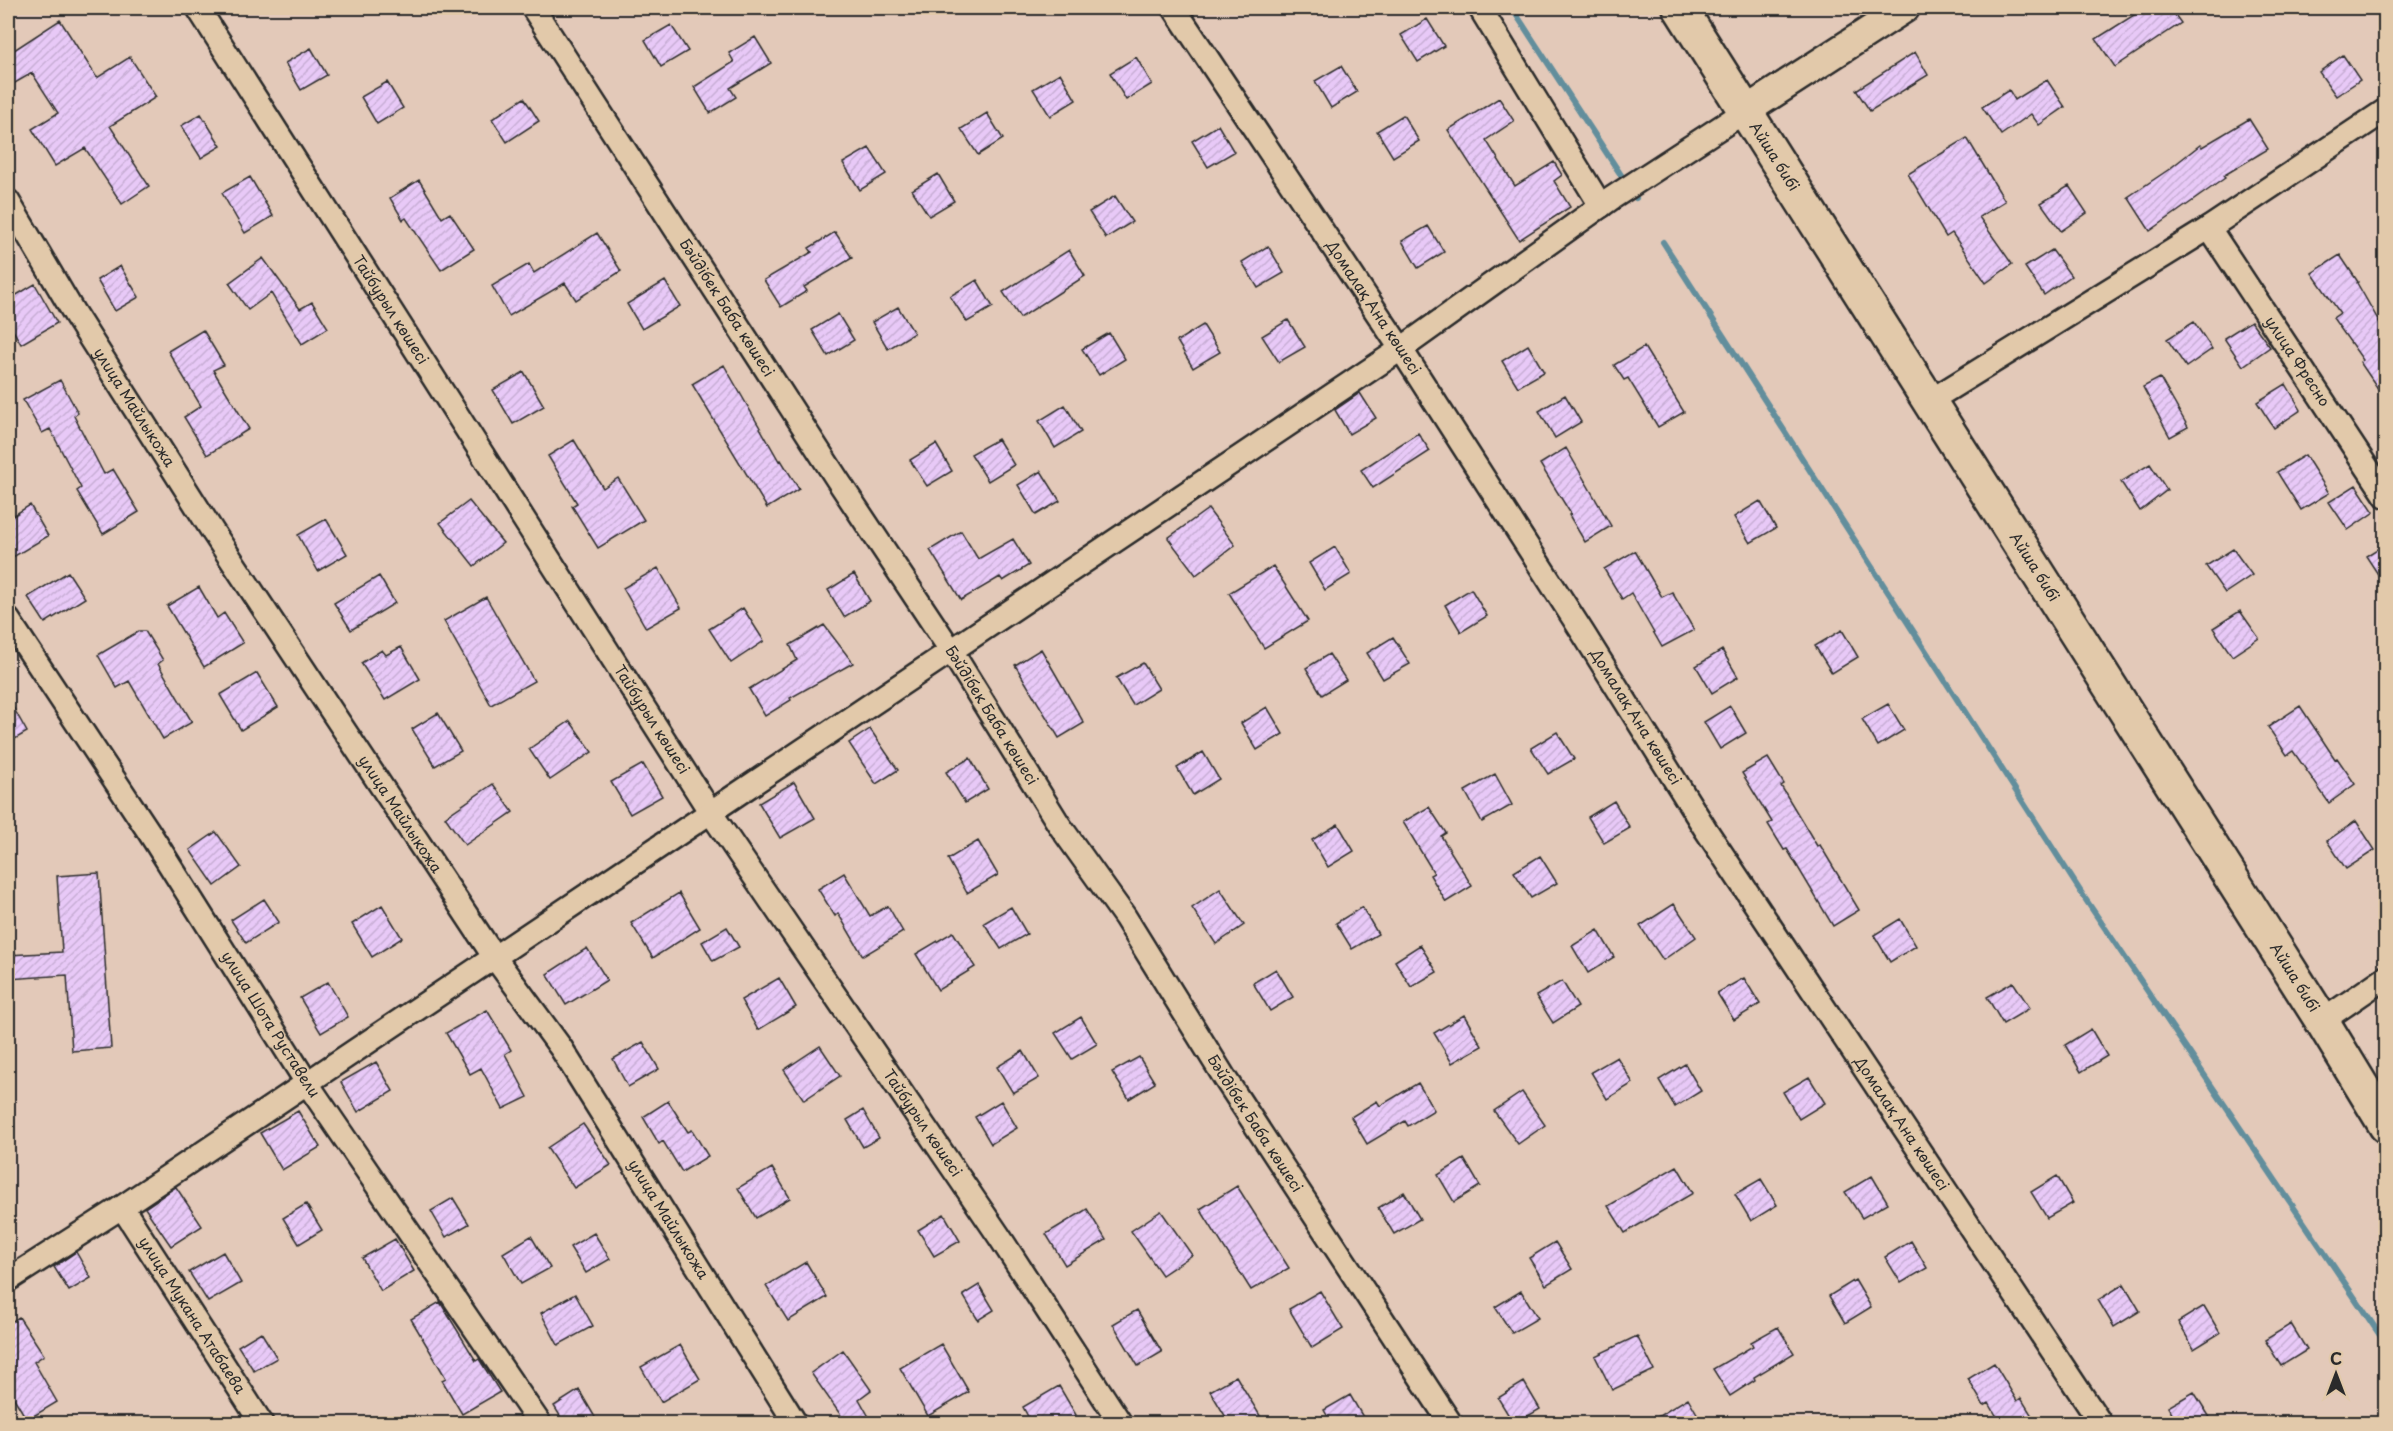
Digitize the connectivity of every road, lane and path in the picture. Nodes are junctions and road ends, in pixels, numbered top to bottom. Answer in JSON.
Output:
{"nodes":[{"id":1,"x":198,"y":8,"type":"edge"},
{"id":2,"x":533,"y":8,"type":"edge"},
{"id":3,"x":1174,"y":8,"type":"edge"},
{"id":4,"x":1480,"y":8,"type":"edge"},
{"id":5,"x":1680,"y":8,"type":"edge"},
{"id":6,"x":1905,"y":8,"type":"edge"},
{"id":7,"x":1747,"y":110,"type":"junction"},
{"id":8,"x":2385,"y":110,"type":"edge"},
{"id":9,"x":8,"y":201,"type":"edge"},
{"id":10,"x":1606,"y":202,"type":"junction"},
{"id":11,"x":2209,"y":228,"type":"junction"},
{"id":12,"x":1401,"y":349,"type":"junction"},
{"id":13,"x":1928,"y":402,"type":"junction"},
{"id":14,"x":2385,"y":496,"type":"edge"},
{"id":15,"x":8,"y":620,"type":"edge"},
{"id":16,"x":952,"y":652,"type":"junction"},
{"id":17,"x":711,"y":813,"type":"junction"},
{"id":18,"x":495,"y":958,"type":"junction"},
{"id":19,"x":2385,"y":978,"type":"edge"},
{"id":20,"x":2322,"y":1021,"type":"junction"},
{"id":21,"x":307,"y":1083,"type":"junction"},
{"id":22,"x":2385,"y":1126,"type":"edge"},
{"id":23,"x":122,"y":1207,"type":"junction"},
{"id":24,"x":8,"y":1280,"type":"edge"},
{"id":25,"x":262,"y":1424,"type":"edge"},
{"id":26,"x":540,"y":1424,"type":"edge"},
{"id":27,"x":796,"y":1424,"type":"edge"},
{"id":28,"x":1121,"y":1424,"type":"edge"},
{"id":29,"x":1451,"y":1424,"type":"edge"},
{"id":30,"x":2101,"y":1424,"type":"edge"}],
"edges":[{"from":1,"to":17,"type":"street","name":"Тайбурыл көшесі"},
{"from":2,"to":16,"type":"street","name":"Бәйдібек Баба көшесі"},
{"from":3,"to":12,"type":"street","name":"Домалақ Ана көшесі"},
{"from":4,"to":10,"type":"street"},
{"from":5,"to":7,"type":"main road","name":"Айша бибі"},
{"from":6,"to":7,"type":"street"},
{"from":7,"to":10,"type":"street"},
{"from":7,"to":13,"type":"main road","name":"Айша бибі"},
{"from":8,"to":11,"type":"street"},
{"from":9,"to":18,"type":"street","name":"улица Майлыкожа"},
{"from":10,"to":12,"type":"street"},
{"from":11,"to":13,"type":"street"},
{"from":11,"to":14,"type":"street","name":"улица Фресно"},
{"from":12,"to":16,"type":"street"},
{"from":12,"to":30,"type":"street","name":"Домалақ Ана көшесі"},
{"from":13,"to":20,"type":"main road","name":"Айша бибі"},
{"from":15,"to":21,"type":"street","name":"улица Шота Руставели"},
{"from":16,"to":17,"type":"street"},
{"from":16,"to":29,"type":"street","name":"Бәйдібек Баба көшесі"},
{"from":17,"to":18,"type":"street"},
{"from":17,"to":28,"type":"street","name":"Тайбурыл көшесі"},
{"from":18,"to":21,"type":"street"},
{"from":18,"to":27,"type":"street","name":"улица Майлыкожа"},
{"from":19,"to":20,"type":"street"},
{"from":20,"to":22,"type":"main road","name":"Айша бибі"},
{"from":21,"to":23,"type":"street"},
{"from":21,"to":26,"type":"street","name":"улица Шота Руставели"},
{"from":23,"to":24,"type":"street"},
{"from":23,"to":25,"type":"street","name":"улица Мукана Атабаева"}]}
